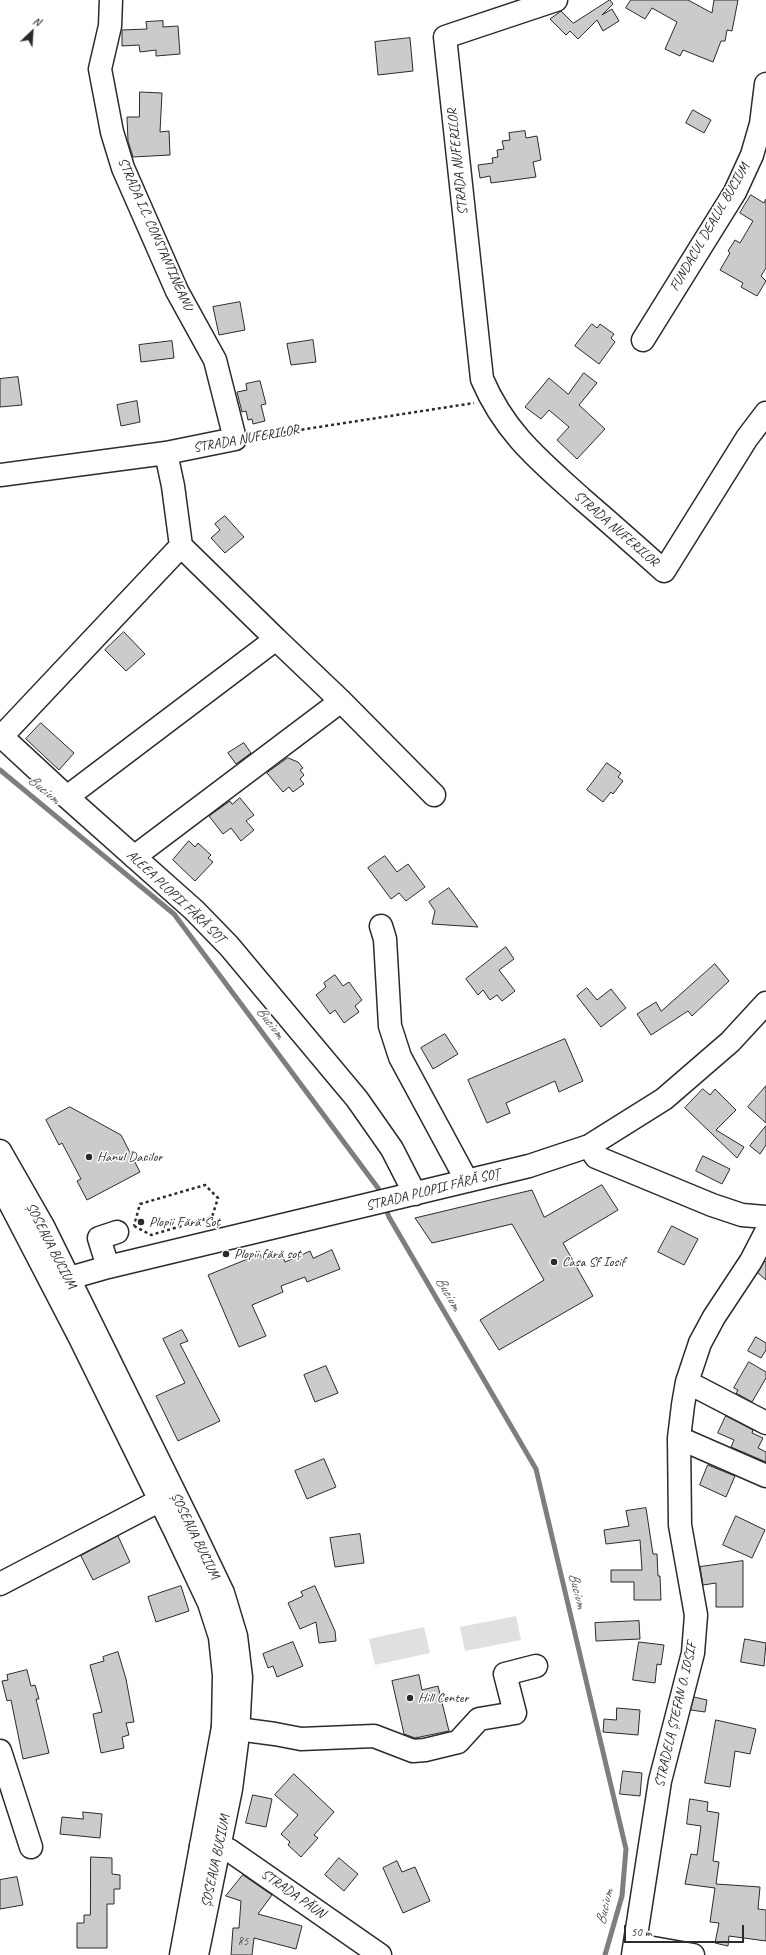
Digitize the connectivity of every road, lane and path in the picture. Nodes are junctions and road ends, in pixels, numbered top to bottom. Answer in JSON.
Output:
{"nodes":[{"id":1,"x":111,"y":0,"type":"edge"},
{"id":2,"x":556,"y":0,"type":"edge"},
{"id":3,"x":766,"y":84,"type":"edge"},
{"id":4,"x":764,"y":124,"type":"edge"},
{"id":5,"x":643,"y":340,"type":"dead end"},
{"id":6,"x":491,"y":401,"type":"junction"},
{"id":7,"x":766,"y":413,"type":"edge"},
{"id":8,"x":235,"y":439,"type":"junction"},
{"id":9,"x":166,"y":453,"type":"junction"},
{"id":10,"x":0,"y":475,"type":"edge"},
{"id":11,"x":181,"y":546,"type":"junction"},
{"id":12,"x":276,"y":639,"type":"junction"},
{"id":13,"x":341,"y":701,"type":"junction"},
{"id":14,"x":1,"y":735,"type":"edge"},
{"id":15,"x":434,"y":795,"type":"dead end"},
{"id":16,"x":67,"y":797,"type":"junction"},
{"id":17,"x":134,"y":857,"type":"junction"},
{"id":18,"x":382,"y":926,"type":"dead end"},
{"id":19,"x":766,"y":1003,"type":"edge"},
{"id":20,"x":589,"y":1146,"type":"junction"},
{"id":21,"x":0,"y":1151,"type":"edge"},
{"id":22,"x":467,"y":1181,"type":"junction"},
{"id":23,"x":0,"y":1184,"type":"edge"},
{"id":24,"x":415,"y":1194,"type":"junction"},
{"id":25,"x":766,"y":1217,"type":"edge"},
{"id":26,"x":125,"y":1229,"type":"junction"},
{"id":27,"x":766,"y":1232,"type":"edge"},
{"id":28,"x":108,"y":1267,"type":"junction"},
{"id":29,"x":62,"y":1283,"type":"junction"},
{"id":30,"x":687,"y":1382,"type":"junction"},
{"id":31,"x":766,"y":1423,"type":"edge"},
{"id":32,"x":679,"y":1438,"type":"junction"},
{"id":33,"x":766,"y":1476,"type":"edge"},
{"id":34,"x":167,"y":1496,"type":"junction"},
{"id":35,"x":0,"y":1584,"type":"edge"},
{"id":36,"x":536,"y":1666,"type":"dead end"},
{"id":37,"x":231,"y":1728,"type":"junction"},
{"id":38,"x":0,"y":1751,"type":"edge"},
{"id":39,"x":4,"y":1781,"type":"edge"},
{"id":40,"x":31,"y":1847,"type":"dead end"},
{"id":41,"x":209,"y":1847,"type":"junction"},
{"id":42,"x":634,"y":1950,"type":"edge"},
{"id":43,"x":181,"y":1955,"type":"edge"},
{"id":44,"x":198,"y":1955,"type":"edge"},
{"id":45,"x":380,"y":1955,"type":"edge"},
{"id":46,"x":693,"y":1955,"type":"edge"}],
"edges":[{"from":1,"to":8,"type":"street","name":"STRADA I.C. CONSTANTINEANU"},
{"from":2,"to":6,"type":"street","name":"STRADA NUFERILOR"},
{"from":3,"to":4,"type":"street","name":"FUNDACUL DEALUL BUCIUM"},
{"from":4,"to":5,"type":"street","name":"FUNDACUL DEALUL BUCIUM"},
{"from":6,"to":7,"type":"street","name":"STRADA NUFERILOR"},
{"from":6,"to":8,"type":"path","name":"STRADA NUFERILOR"},
{"from":8,"to":9,"type":"street","name":"STRADA NUFERILOR"},
{"from":9,"to":10,"type":"street","name":"STRADA NUFERILOR"},
{"from":9,"to":11,"type":"street"},
{"from":11,"to":12,"type":"street"},
{"from":11,"to":14,"type":"street"},
{"from":12,"to":13,"type":"street"},
{"from":12,"to":16,"type":"street"},
{"from":13,"to":15,"type":"street"},
{"from":13,"to":17,"type":"street"},
{"from":14,"to":16,"type":"street","name":"ALEEA PLOPII FĂRĂ SOȚ"},
{"from":16,"to":17,"type":"street","name":"ALEEA PLOPII FĂRĂ SOȚ"},
{"from":17,"to":24,"type":"street","name":"ALEEA PLOPII FĂRĂ SOȚ"},
{"from":18,"to":22,"type":"street"},
{"from":19,"to":20,"type":"street","name":"STRADA PLOPII FĂRĂ SOȚ"},
{"from":20,"to":22,"type":"street","name":"STRADA PLOPII FĂRĂ SOȚ"},
{"from":20,"to":25,"type":"street"},
{"from":21,"to":29,"type":"street","name":"ȘOSEAUA BUCIUM"},
{"from":22,"to":24,"type":"street","name":"STRADA PLOPII FĂRĂ SOȚ"},
{"from":23,"to":29,"type":"street","name":"ȘOSEAUA BUCIUM"},
{"from":24,"to":28,"type":"street","name":"STRADA PLOPII FĂRĂ SOȚ"},
{"from":26,"to":26,"type":"path"},
{"from":26,"to":28,"type":"street"},
{"from":27,"to":30,"type":"street","name":"STRADELA ȘTEFAN O. IOSIF"},
{"from":28,"to":29,"type":"street","name":"STRADA PLOPII FĂRĂ SOȚ"},
{"from":29,"to":34,"type":"street","name":"ȘOSEAUA BUCIUM"},
{"from":30,"to":31,"type":"street"},
{"from":30,"to":32,"type":"street","name":"STRADELA ȘTEFAN O. IOSIF"},
{"from":32,"to":33,"type":"street"},
{"from":32,"to":42,"type":"street","name":"STRADELA ȘTEFAN O. IOSIF"},
{"from":34,"to":35,"type":"street"},
{"from":34,"to":37,"type":"street","name":"ȘOSEAUA BUCIUM"},
{"from":36,"to":37,"type":"street"},
{"from":37,"to":41,"type":"street","name":"ȘOSEAUA BUCIUM"},
{"from":38,"to":39,"type":"street"},
{"from":39,"to":40,"type":"street"},
{"from":41,"to":43,"type":"street","name":"ȘOSEAUA BUCIUM"},
{"from":41,"to":44,"type":"street","name":"ȘOSEAUA BUCIUM"},
{"from":41,"to":45,"type":"street","name":"STRADA PĂUN"},
{"from":42,"to":46,"type":"street"}]}
